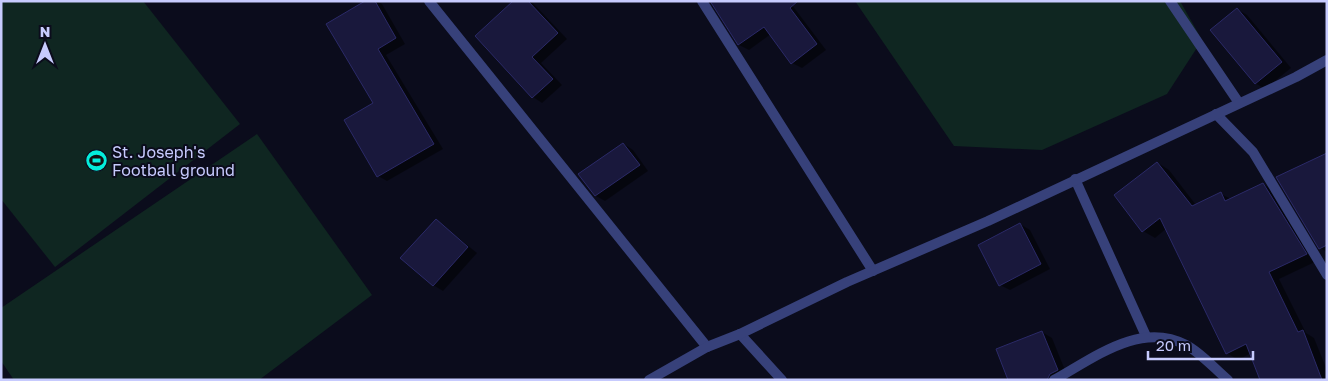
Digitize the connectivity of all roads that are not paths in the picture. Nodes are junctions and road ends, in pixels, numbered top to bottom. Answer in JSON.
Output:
{"nodes":[{"id":1,"x":429,"y":1,"type":"edge"},
{"id":2,"x":702,"y":1,"type":"edge"},
{"id":3,"x":1170,"y":1,"type":"edge"},
{"id":4,"x":1327,"y":60,"type":"edge"},
{"id":5,"x":1239,"y":104,"type":"junction"},
{"id":6,"x":1216,"y":114,"type":"junction"},
{"id":7,"x":1075,"y":179,"type":"junction"},
{"id":8,"x":873,"y":271,"type":"junction"},
{"id":9,"x":1327,"y":275,"type":"edge"},
{"id":10,"x":740,"y":334,"type":"junction"},
{"id":11,"x":1146,"y":336,"type":"junction"},
{"id":12,"x":707,"y":347,"type":"junction"},
{"id":13,"x":649,"y":380,"type":"edge"},
{"id":14,"x":782,"y":380,"type":"edge"},
{"id":15,"x":1054,"y":380,"type":"edge"},
{"id":16,"x":1228,"y":380,"type":"edge"}],
"edges":[{"from":1,"to":12,"type":"street"},
{"from":2,"to":8,"type":"street"},
{"from":3,"to":5,"type":"street"},
{"from":4,"to":5,"type":"street"},
{"from":5,"to":6,"type":"street"},
{"from":6,"to":7,"type":"street"},
{"from":6,"to":9,"type":"street"},
{"from":7,"to":8,"type":"street"},
{"from":7,"to":11,"type":"street"},
{"from":8,"to":10,"type":"street"},
{"from":10,"to":12,"type":"street"},
{"from":10,"to":14,"type":"street"},
{"from":11,"to":15,"type":"street"},
{"from":11,"to":16,"type":"street"},
{"from":12,"to":13,"type":"street"}]}
